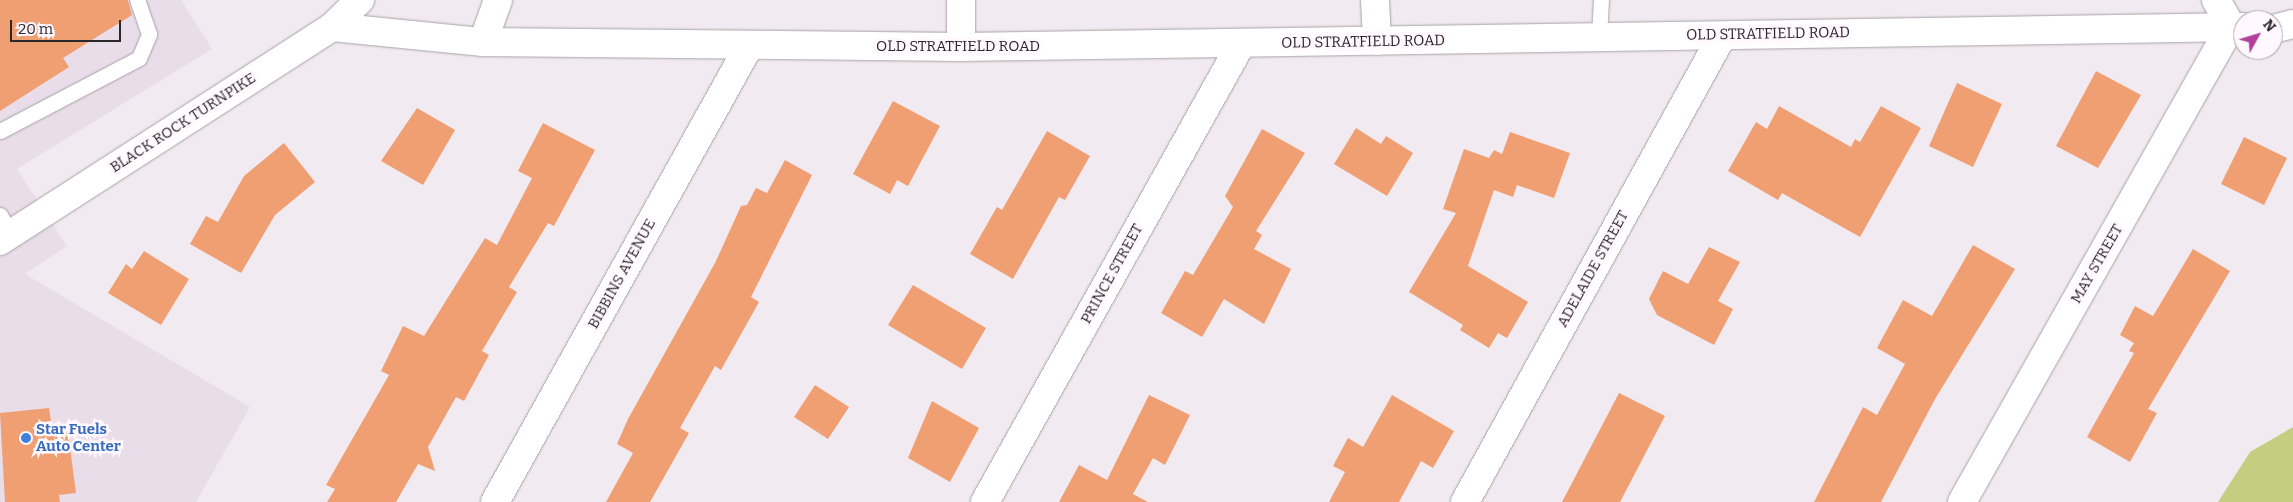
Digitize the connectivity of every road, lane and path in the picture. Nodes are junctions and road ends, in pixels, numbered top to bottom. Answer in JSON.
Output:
{"nodes":[{"id":1,"x":137,"y":0,"type":"edge"},
{"id":2,"x":360,"y":0,"type":"edge"},
{"id":3,"x":498,"y":0,"type":"edge"},
{"id":4,"x":960,"y":0,"type":"edge"},
{"id":5,"x":1375,"y":0,"type":"edge"},
{"id":6,"x":1601,"y":0,"type":"edge"},
{"id":7,"x":2216,"y":0,"type":"edge"},
{"id":8,"x":2233,"y":22,"type":"edge"},
{"id":9,"x":332,"y":27,"type":"junction"},
{"id":10,"x":2233,"y":27,"type":"edge"},
{"id":11,"x":2233,"y":34,"type":"edge"},
{"id":12,"x":1722,"y":36,"type":"junction"},
{"id":13,"x":1600,"y":37,"type":"junction"},
{"id":14,"x":483,"y":42,"type":"junction"},
{"id":15,"x":1377,"y":42,"type":"junction"},
{"id":16,"x":749,"y":46,"type":"junction"},
{"id":17,"x":1240,"y":46,"type":"junction"},
{"id":18,"x":961,"y":47,"type":"junction"},
{"id":19,"x":0,"y":131,"type":"edge"},
{"id":20,"x":4,"y":230,"type":"edge"},
{"id":21,"x":495,"y":502,"type":"edge"},
{"id":22,"x":985,"y":502,"type":"edge"},
{"id":23,"x":1465,"y":502,"type":"edge"},
{"id":24,"x":1962,"y":502,"type":"edge"}],
"edges":[{"from":1,"to":19,"type":"lane"},
{"from":2,"to":9,"type":"street","name":"BLACK ROCK TURNPIKE"},
{"from":3,"to":14,"type":"street"},
{"from":4,"to":18,"type":"street"},
{"from":5,"to":15,"type":"street"},
{"from":6,"to":13,"type":"lane"},
{"from":7,"to":8,"type":"street"},
{"from":9,"to":14,"type":"street","name":"OLD STRATFIELD ROAD"},
{"from":9,"to":20,"type":"street","name":"BLACK ROCK TURNPIKE"},
{"from":10,"to":12,"type":"street","name":"OLD STRATFIELD ROAD"},
{"from":11,"to":24,"type":"street","name":"MAY STREET"},
{"from":12,"to":13,"type":"street","name":"OLD STRATFIELD ROAD"},
{"from":12,"to":23,"type":"street","name":"ADELAIDE STREET"},
{"from":13,"to":15,"type":"street","name":"OLD STRATFIELD ROAD"},
{"from":14,"to":16,"type":"street","name":"OLD STRATFIELD ROAD"},
{"from":15,"to":17,"type":"street","name":"OLD STRATFIELD ROAD"},
{"from":16,"to":18,"type":"street","name":"OLD STRATFIELD ROAD"},
{"from":16,"to":21,"type":"street","name":"BIBBINS AVENUE"},
{"from":17,"to":18,"type":"street","name":"OLD STRATFIELD ROAD"},
{"from":17,"to":22,"type":"street","name":"PRINCE STREET"}]}
